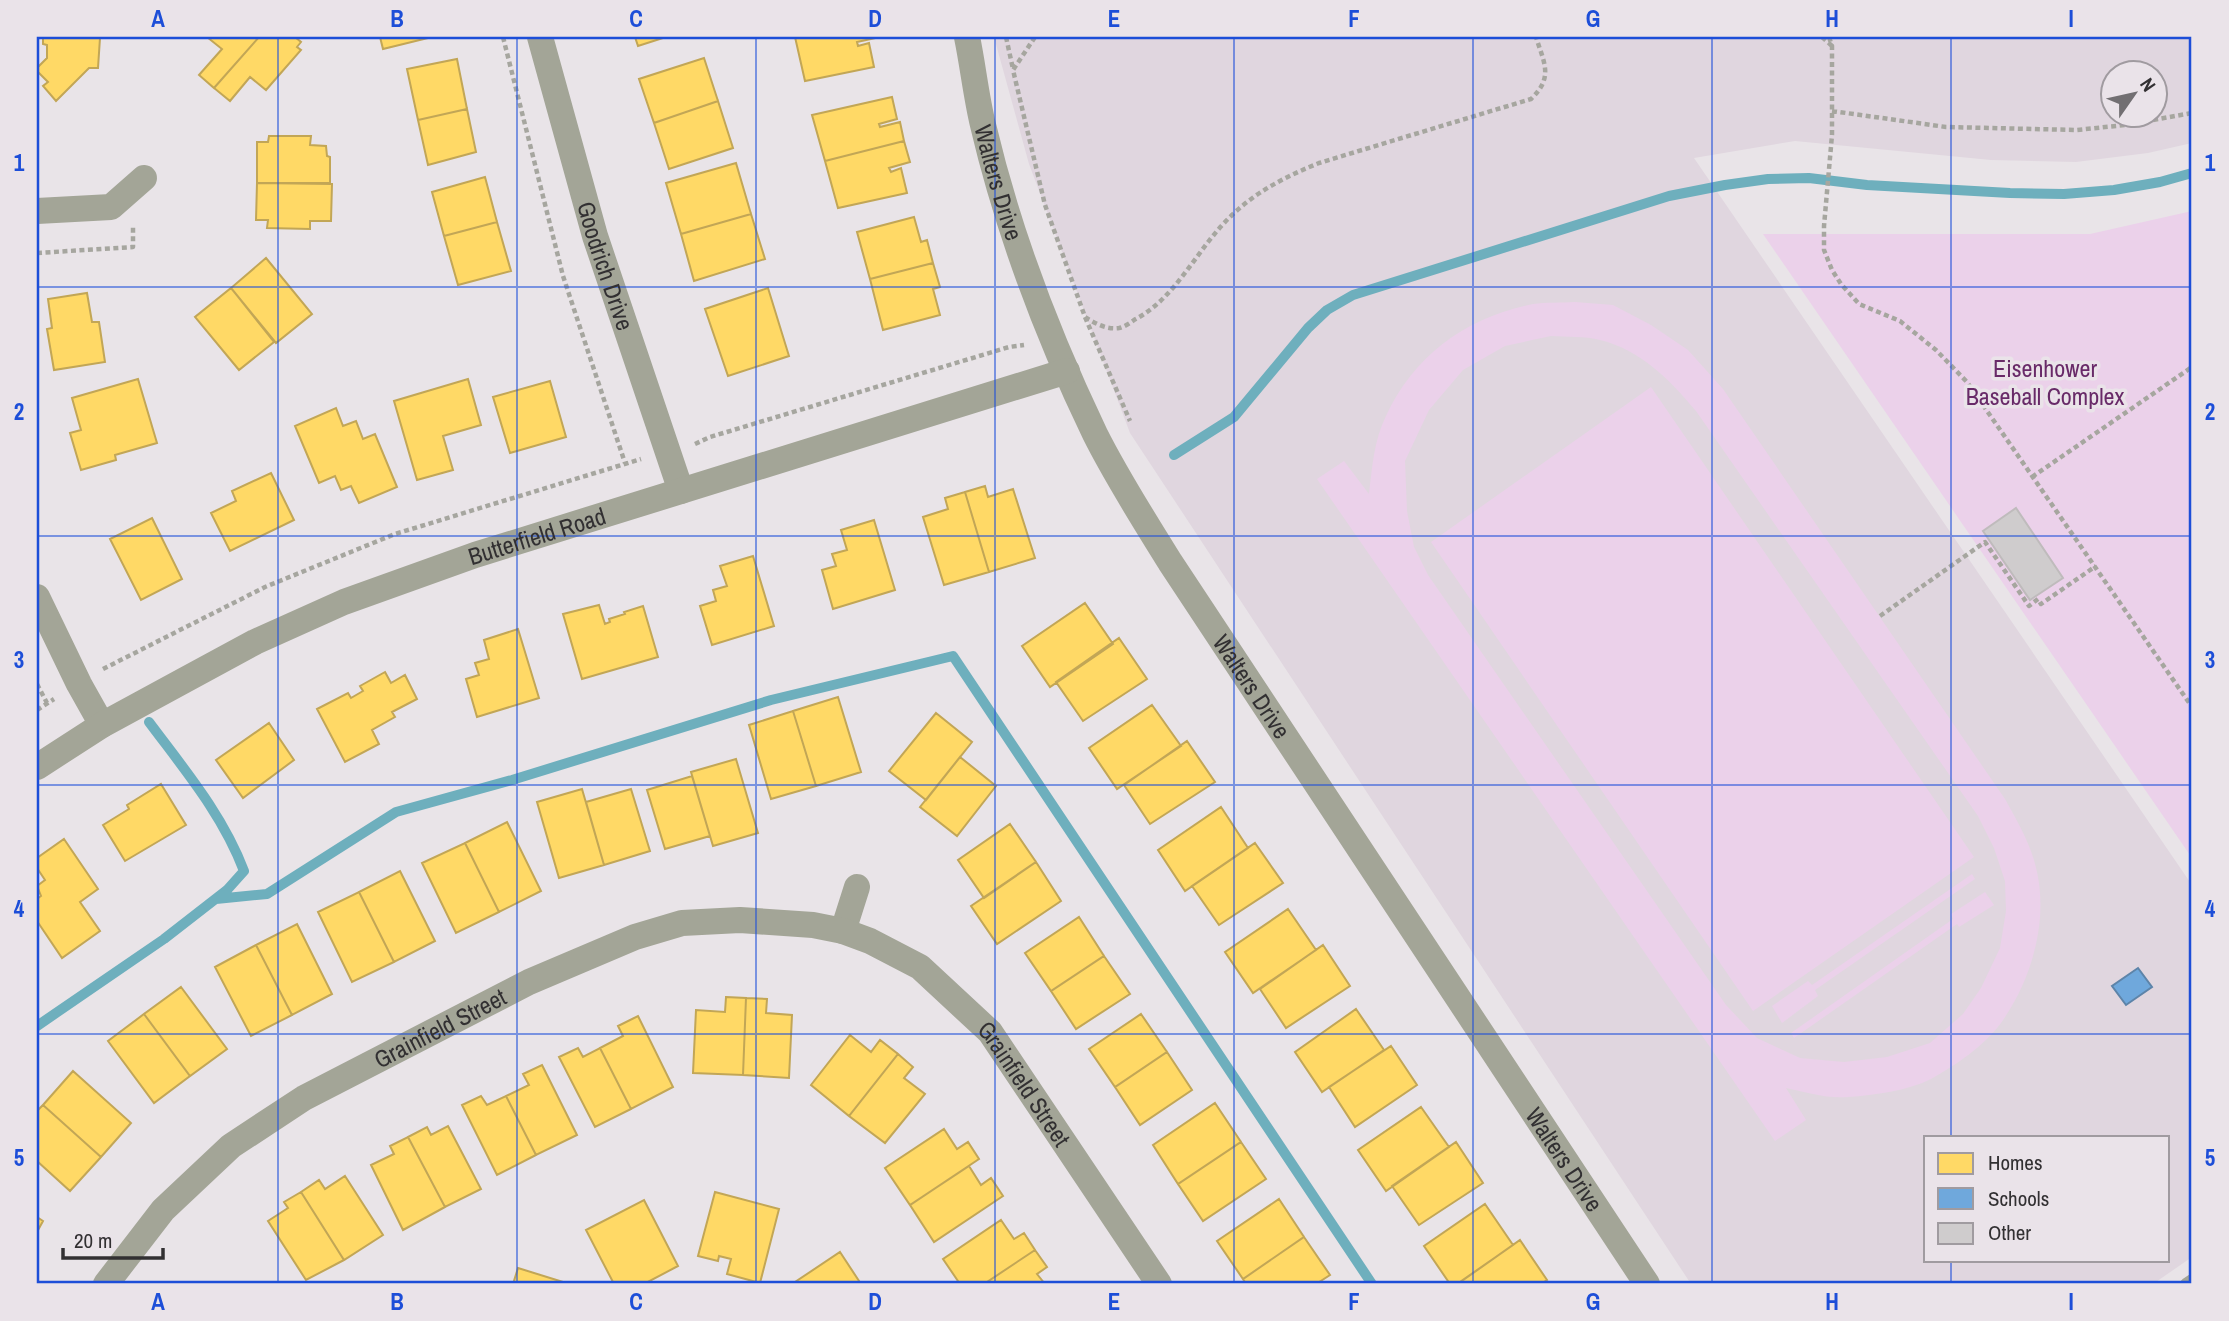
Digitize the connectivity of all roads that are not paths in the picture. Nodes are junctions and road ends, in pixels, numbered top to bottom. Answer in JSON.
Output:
{"nodes":[{"id":1,"x":540,"y":37,"type":"edge"},
{"id":2,"x":967,"y":37,"type":"edge"},
{"id":3,"x":144,"y":178,"type":"dead end"},
{"id":4,"x":37,"y":211,"type":"edge"},
{"id":5,"x":1067,"y":371,"type":"junction"},
{"id":6,"x":681,"y":491,"type":"junction"},
{"id":7,"x":37,"y":597,"type":"edge"},
{"id":8,"x":103,"y":725,"type":"junction"},
{"id":9,"x":37,"y":767,"type":"edge"},
{"id":10,"x":857,"y":887,"type":"dead end"},
{"id":11,"x":844,"y":931,"type":"junction"},
{"id":12,"x":2192,"y":1280,"type":"edge"},
{"id":13,"x":106,"y":1284,"type":"edge"},
{"id":14,"x":1159,"y":1284,"type":"edge"},
{"id":15,"x":1647,"y":1284,"type":"edge"},
{"id":16,"x":2186,"y":1284,"type":"edge"}],
"edges":[{"from":1,"to":6,"type":"street","name":"Goodrich Drive"},
{"from":2,"to":5,"type":"street","name":"Walters Drive"},
{"from":3,"to":4,"type":"street"},
{"from":5,"to":6,"type":"street","name":"Butterfield Road"},
{"from":5,"to":15,"type":"street","name":"Walters Drive"},
{"from":6,"to":8,"type":"street","name":"Butterfield Road"},
{"from":7,"to":8,"type":"street"},
{"from":8,"to":9,"type":"street","name":"Butterfield Road"},
{"from":10,"to":11,"type":"street"},
{"from":11,"to":13,"type":"street","name":"Grainfield Street"},
{"from":11,"to":14,"type":"street","name":"Grainfield Street"},
{"from":12,"to":16,"type":"lane"}]}
